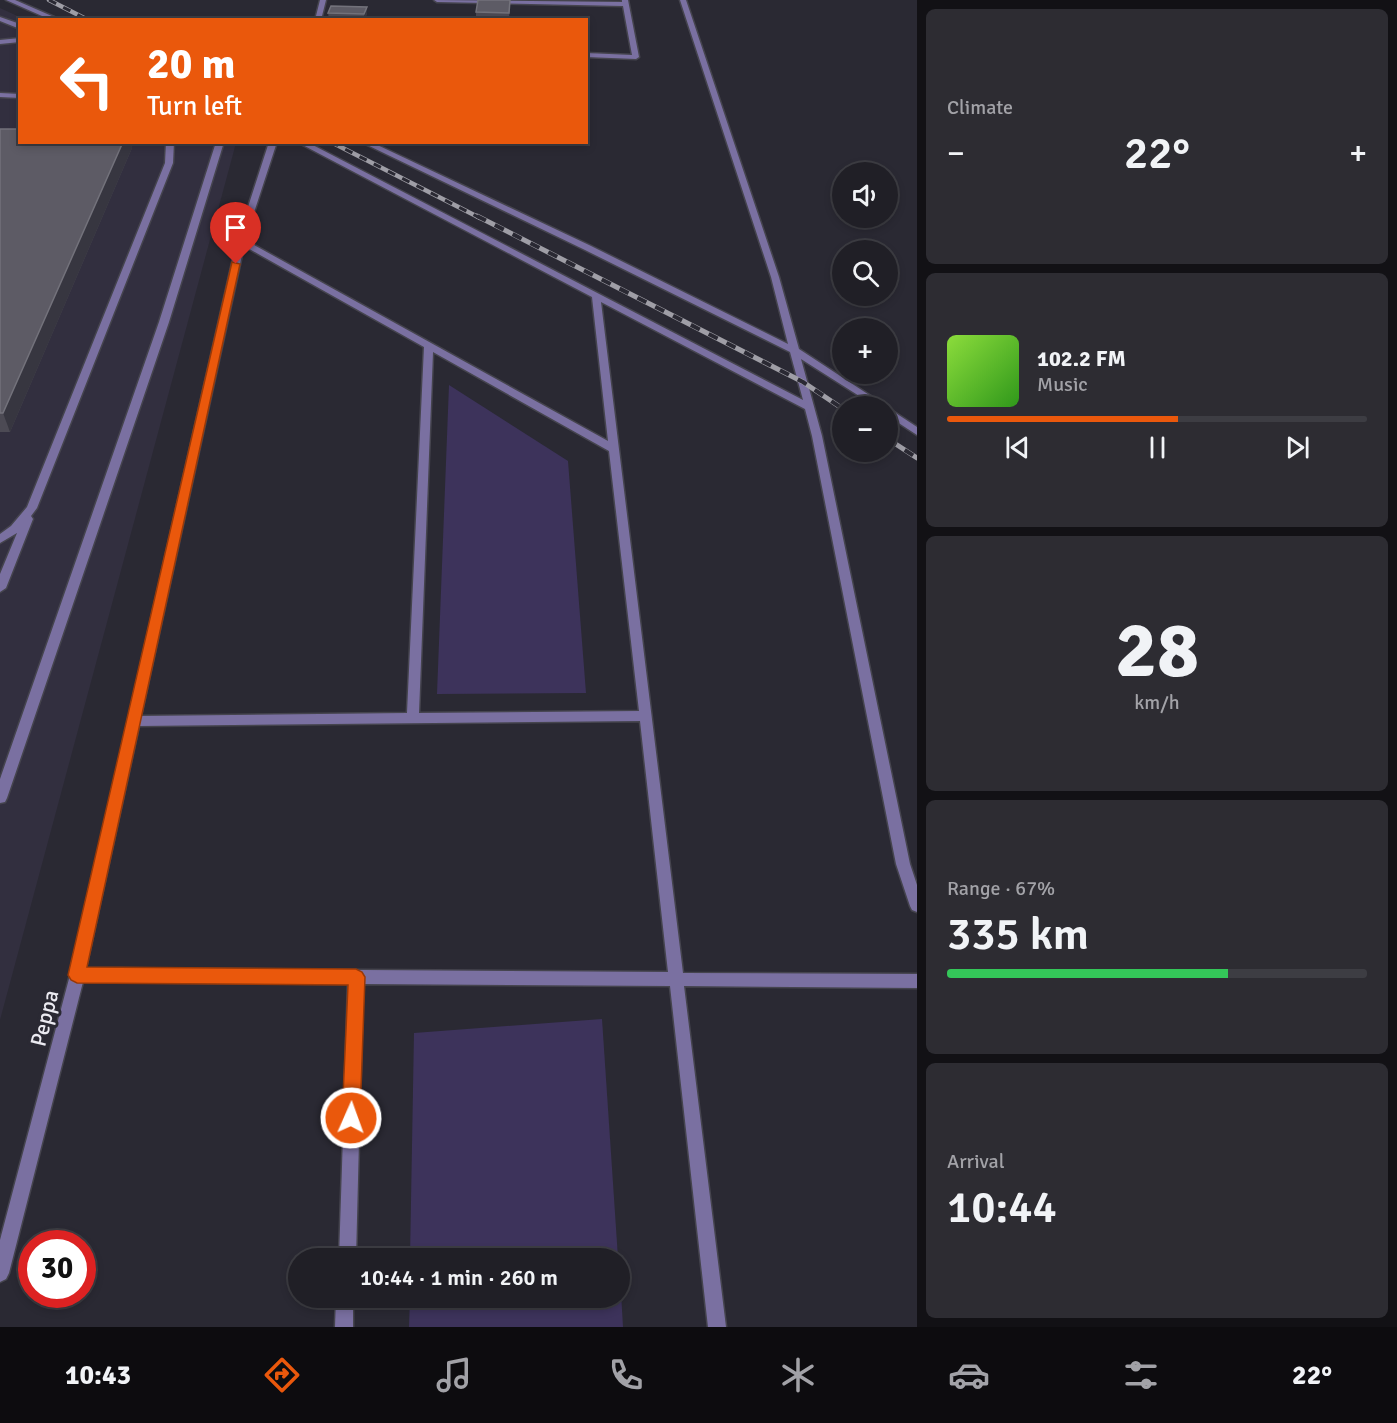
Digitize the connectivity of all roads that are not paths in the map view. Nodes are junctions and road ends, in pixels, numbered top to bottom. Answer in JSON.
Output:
{"nodes":[{"id":1,"x":9,"y":0,"type":"edge"},
{"id":2,"x":323,"y":0,"type":"edge"},
{"id":3,"x":437,"y":0,"type":"edge"},
{"id":4,"x":683,"y":0,"type":"edge"},
{"id":5,"x":625,"y":2,"type":"edge"},
{"id":6,"x":53,"y":18,"type":"edge"},
{"id":7,"x":318,"y":18,"type":"edge"},
{"id":8,"x":0,"y":19,"type":"edge"},
{"id":9,"x":18,"y":26,"type":"edge"},
{"id":10,"x":18,"y":40,"type":"edge"},
{"id":11,"x":0,"y":42,"type":"edge"},
{"id":12,"x":588,"y":55,"type":"edge"},
{"id":13,"x":0,"y":95,"type":"edge"},
{"id":14,"x":18,"y":96,"type":"edge"},
{"id":15,"x":170,"y":144,"type":"edge"},
{"id":16,"x":219,"y":144,"type":"edge"},
{"id":17,"x":272,"y":144,"type":"edge"},
{"id":18,"x":304,"y":144,"type":"edge"},
{"id":19,"x":368,"y":144,"type":"edge"},
{"id":20,"x":241,"y":241,"type":"junction"},
{"id":21,"x":596,"y":295,"type":"junction"},
{"id":22,"x":429,"y":346,"type":"junction"},
{"id":23,"x":795,"y":351,"type":"junction"},
{"id":24,"x":865,"y":396,"type":"edge"},
{"id":25,"x":809,"y":407,"type":"junction"},
{"id":26,"x":898,"y":418,"type":"edge"},
{"id":27,"x":917,"y":432,"type":"edge"},
{"id":28,"x":614,"y":449,"type":"junction"},
{"id":29,"x":32,"y":508,"type":"junction"},
{"id":30,"x":0,"y":539,"type":"edge"},
{"id":31,"x":0,"y":588,"type":"edge"},
{"id":32,"x":645,"y":716,"type":"junction"},
{"id":33,"x":413,"y":718,"type":"junction"},
{"id":34,"x":134,"y":722,"type":"junction"},
{"id":35,"x":0,"y":798,"type":"edge"},
{"id":36,"x":917,"y":906,"type":"edge"},
{"id":37,"x":77,"y":975,"type":"junction"},
{"id":38,"x":356,"y":977,"type":"junction"},
{"id":39,"x":676,"y":979,"type":"junction"},
{"id":40,"x":917,"y":981,"type":"edge"},
{"id":41,"x":347,"y":1248,"type":"edge"},
{"id":42,"x":0,"y":1273,"type":"edge"},
{"id":43,"x":345,"y":1308,"type":"edge"},
{"id":44,"x":344,"y":1327,"type":"edge"},
{"id":45,"x":717,"y":1327,"type":"edge"}],
"edges":[{"from":1,"to":6,"type":"street"},
{"from":2,"to":7,"type":"street"},
{"from":3,"to":5,"type":"street"},
{"from":4,"to":23,"type":"street"},
{"from":5,"to":12,"type":"street"},
{"from":8,"to":9,"type":"street"},
{"from":10,"to":11,"type":"street"},
{"from":13,"to":14,"type":"street"},
{"from":15,"to":29,"type":"street"},
{"from":16,"to":35,"type":"street"},
{"from":17,"to":20,"type":"street","name":"Peppa"},
{"from":18,"to":21,"type":"street"},
{"from":19,"to":23,"type":"street"},
{"from":20,"to":22,"type":"street"},
{"from":20,"to":34,"type":"street","name":"Peppa"},
{"from":21,"to":25,"type":"street"},
{"from":21,"to":28,"type":"street"},
{"from":22,"to":28,"type":"street"},
{"from":22,"to":33,"type":"street"},
{"from":23,"to":24,"type":"street"},
{"from":23,"to":25,"type":"street"},
{"from":25,"to":36,"type":"street"},
{"from":26,"to":27,"type":"street"},
{"from":28,"to":32,"type":"street"},
{"from":29,"to":30,"type":"street"},
{"from":29,"to":31,"type":"street"},
{"from":32,"to":33,"type":"street"},
{"from":32,"to":39,"type":"street"},
{"from":33,"to":34,"type":"street"},
{"from":34,"to":37,"type":"street","name":"Peppa"},
{"from":37,"to":38,"type":"street"},
{"from":37,"to":42,"type":"street","name":"Peppa"},
{"from":38,"to":39,"type":"street"},
{"from":38,"to":41,"type":"street"},
{"from":39,"to":40,"type":"street"},
{"from":39,"to":45,"type":"street"},
{"from":43,"to":44,"type":"street"}]}
